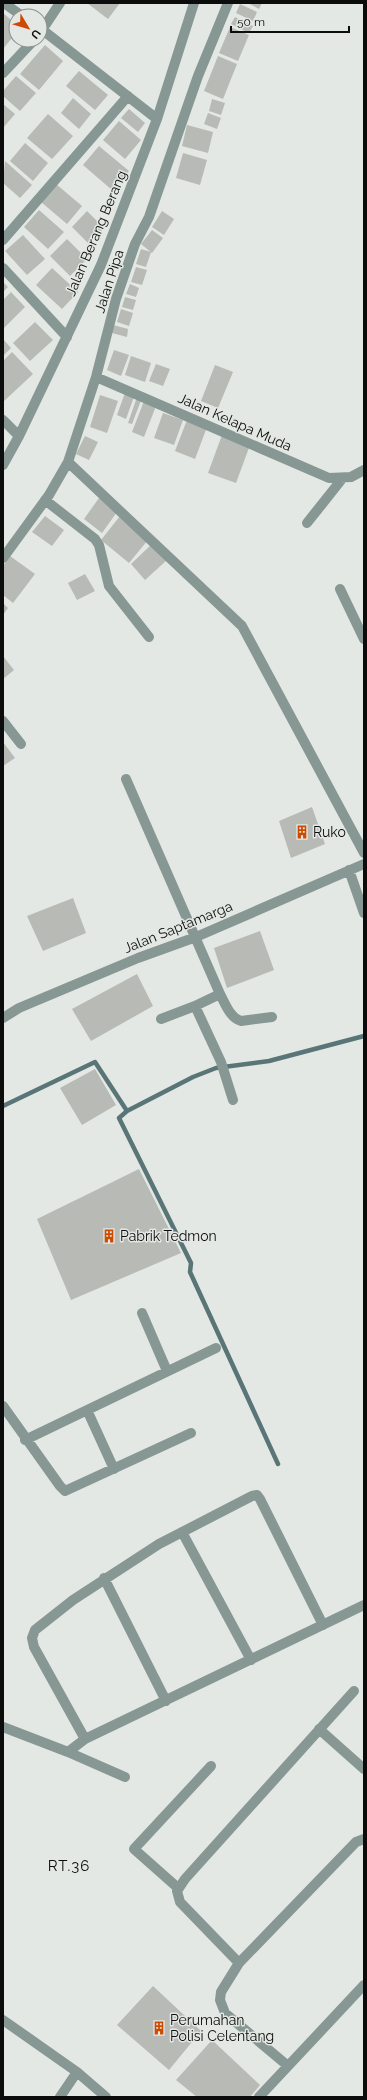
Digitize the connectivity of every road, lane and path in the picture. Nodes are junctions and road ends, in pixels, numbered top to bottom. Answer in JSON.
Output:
{"nodes":[{"id":1,"x":60,"y":3,"type":"edge"},
{"id":2,"x":194,"y":3,"type":"edge"},
{"id":3,"x":228,"y":3,"type":"edge"},
{"id":4,"x":48,"y":21,"type":"edge"},
{"id":5,"x":48,"y":36,"type":"edge"},
{"id":6,"x":26,"y":48,"type":"edge"},
{"id":7,"x":3,"y":73,"type":"edge"},
{"id":8,"x":128,"y":96,"type":"junction"},
{"id":9,"x":157,"y":119,"type":"junction"},
{"id":10,"x":3,"y":240,"type":"edge"},
{"id":11,"x":3,"y":268,"type":"edge"},
{"id":12,"x":67,"y":337,"type":"junction"},
{"id":13,"x":96,"y":377,"type":"junction"},
{"id":14,"x":3,"y":420,"type":"edge"},
{"id":15,"x":19,"y":436,"type":"junction"},
{"id":16,"x":68,"y":462,"type":"junction"},
{"id":17,"x":3,"y":465,"type":"edge"},
{"id":18,"x":364,"y":470,"type":"edge"},
{"id":19,"x":342,"y":479,"type":"junction"},
{"id":20,"x":45,"y":500,"type":"junction"},
{"id":21,"x":306,"y":523,"type":"dead end"},
{"id":22,"x":3,"y":558,"type":"edge"},
{"id":23,"x":340,"y":589,"type":"dead end"},
{"id":24,"x":149,"y":637,"type":"dead end"},
{"id":25,"x":364,"y":639,"type":"edge"},
{"id":26,"x":3,"y":721,"type":"edge"},
{"id":27,"x":21,"y":744,"type":"dead end"},
{"id":28,"x":126,"y":779,"type":"dead end"},
{"id":29,"x":364,"y":853,"type":"edge"},
{"id":30,"x":364,"y":864,"type":"edge"},
{"id":31,"x":349,"y":870,"type":"junction"},
{"id":32,"x":364,"y":913,"type":"edge"},
{"id":33,"x":196,"y":936,"type":"junction"},
{"id":34,"x":220,"y":994,"type":"junction"},
{"id":35,"x":195,"y":1006,"type":"junction"},
{"id":36,"x":272,"y":1017,"type":"dead end"},
{"id":37,"x":3,"y":1018,"type":"edge"},
{"id":38,"x":161,"y":1019,"type":"dead end"},
{"id":39,"x":233,"y":1100,"type":"dead end"},
{"id":40,"x":142,"y":1314,"type":"dead end"},
{"id":41,"x":216,"y":1348,"type":"dead end"},
{"id":42,"x":167,"y":1371,"type":"junction"},
{"id":43,"x":3,"y":1406,"type":"edge"},
{"id":44,"x":87,"y":1410,"type":"junction"},
{"id":45,"x":191,"y":1433,"type":"dead end"},
{"id":46,"x":25,"y":1440,"type":"junction"},
{"id":47,"x":114,"y":1469,"type":"junction"},
{"id":48,"x":182,"y":1532,"type":"junction"},
{"id":49,"x":104,"y":1578,"type":"junction"},
{"id":50,"x":364,"y":1605,"type":"edge"},
{"id":51,"x":323,"y":1625,"type":"junction"},
{"id":52,"x":251,"y":1660,"type":"junction"},
{"id":53,"x":354,"y":1691,"type":"dead end"},
{"id":54,"x":166,"y":1701,"type":"junction"},
{"id":55,"x":3,"y":1727,"type":"edge"},
{"id":56,"x":319,"y":1729,"type":"junction"},
{"id":57,"x":85,"y":1739,"type":"junction"},
{"id":58,"x":68,"y":1752,"type":"junction"},
{"id":59,"x":211,"y":1766,"type":"dead end"},
{"id":60,"x":364,"y":1768,"type":"edge"},
{"id":61,"x":125,"y":1777,"type":"dead end"},
{"id":62,"x":364,"y":1839,"type":"edge"},
{"id":63,"x":178,"y":1888,"type":"junction"},
{"id":64,"x":239,"y":1963,"type":"junction"},
{"id":65,"x":364,"y":1985,"type":"edge"},
{"id":66,"x":3,"y":2020,"type":"edge"},
{"id":67,"x":288,"y":2066,"type":"junction"},
{"id":68,"x":77,"y":2072,"type":"junction"},
{"id":69,"x":60,"y":2097,"type":"edge"},
{"id":70,"x":106,"y":2097,"type":"edge"},
{"id":71,"x":259,"y":2097,"type":"edge"}],
"edges":[{"from":1,"to":4,"type":"street"},
{"from":2,"to":9,"type":"street","name":"Jalan Berang Berang"},
{"from":3,"to":13,"type":"street","name":"Jalan Pipa"},
{"from":5,"to":8,"type":"street"},
{"from":6,"to":7,"type":"street"},
{"from":8,"to":9,"type":"street"},
{"from":8,"to":10,"type":"street"},
{"from":9,"to":12,"type":"street","name":"Jalan Berang Berang"},
{"from":11,"to":12,"type":"street"},
{"from":12,"to":15,"type":"street","name":"Jalan Berang Berang"},
{"from":13,"to":16,"type":"street","name":"Jalan Pipa"},
{"from":13,"to":19,"type":"street","name":"Jalan Kelapa Muda"},
{"from":14,"to":15,"type":"street"},
{"from":15,"to":17,"type":"street","name":"Jalan Berang Berang"},
{"from":16,"to":20,"type":"street","name":"Jalan Pipa"},
{"from":16,"to":29,"type":"street"},
{"from":18,"to":19,"type":"street"},
{"from":19,"to":21,"type":"street"},
{"from":20,"to":22,"type":"street","name":"Jalan Pipa"},
{"from":20,"to":24,"type":"street"},
{"from":23,"to":25,"type":"street"},
{"from":26,"to":27,"type":"street"},
{"from":28,"to":33,"type":"street"},
{"from":30,"to":31,"type":"street","name":"Jalan Saptamarga"},
{"from":31,"to":32,"type":"street"},
{"from":31,"to":33,"type":"street","name":"Jalan Saptamarga"},
{"from":33,"to":34,"type":"street"},
{"from":33,"to":37,"type":"street","name":"Jalan Saptamarga"},
{"from":34,"to":35,"type":"street"},
{"from":34,"to":36,"type":"street"},
{"from":35,"to":38,"type":"street"},
{"from":35,"to":39,"type":"street"},
{"from":40,"to":42,"type":"street"},
{"from":41,"to":42,"type":"street"},
{"from":42,"to":44,"type":"street"},
{"from":43,"to":46,"type":"street"},
{"from":44,"to":46,"type":"street"},
{"from":44,"to":47,"type":"street"},
{"from":45,"to":47,"type":"street"},
{"from":46,"to":47,"type":"street"},
{"from":48,"to":49,"type":"street"},
{"from":48,"to":51,"type":"street"},
{"from":48,"to":52,"type":"street"},
{"from":49,"to":54,"type":"street"},
{"from":49,"to":57,"type":"street"},
{"from":50,"to":51,"type":"street"},
{"from":51,"to":52,"type":"street"},
{"from":52,"to":54,"type":"street"},
{"from":53,"to":56,"type":"street"},
{"from":54,"to":57,"type":"street"},
{"from":55,"to":58,"type":"street"},
{"from":56,"to":60,"type":"street"},
{"from":56,"to":63,"type":"street"},
{"from":57,"to":58,"type":"street"},
{"from":58,"to":61,"type":"street"},
{"from":59,"to":63,"type":"street"},
{"from":62,"to":64,"type":"street"},
{"from":63,"to":64,"type":"street"},
{"from":64,"to":67,"type":"street"},
{"from":65,"to":67,"type":"street"},
{"from":66,"to":68,"type":"street"},
{"from":67,"to":71,"type":"street"},
{"from":68,"to":69,"type":"street"},
{"from":68,"to":70,"type":"street"}]}
